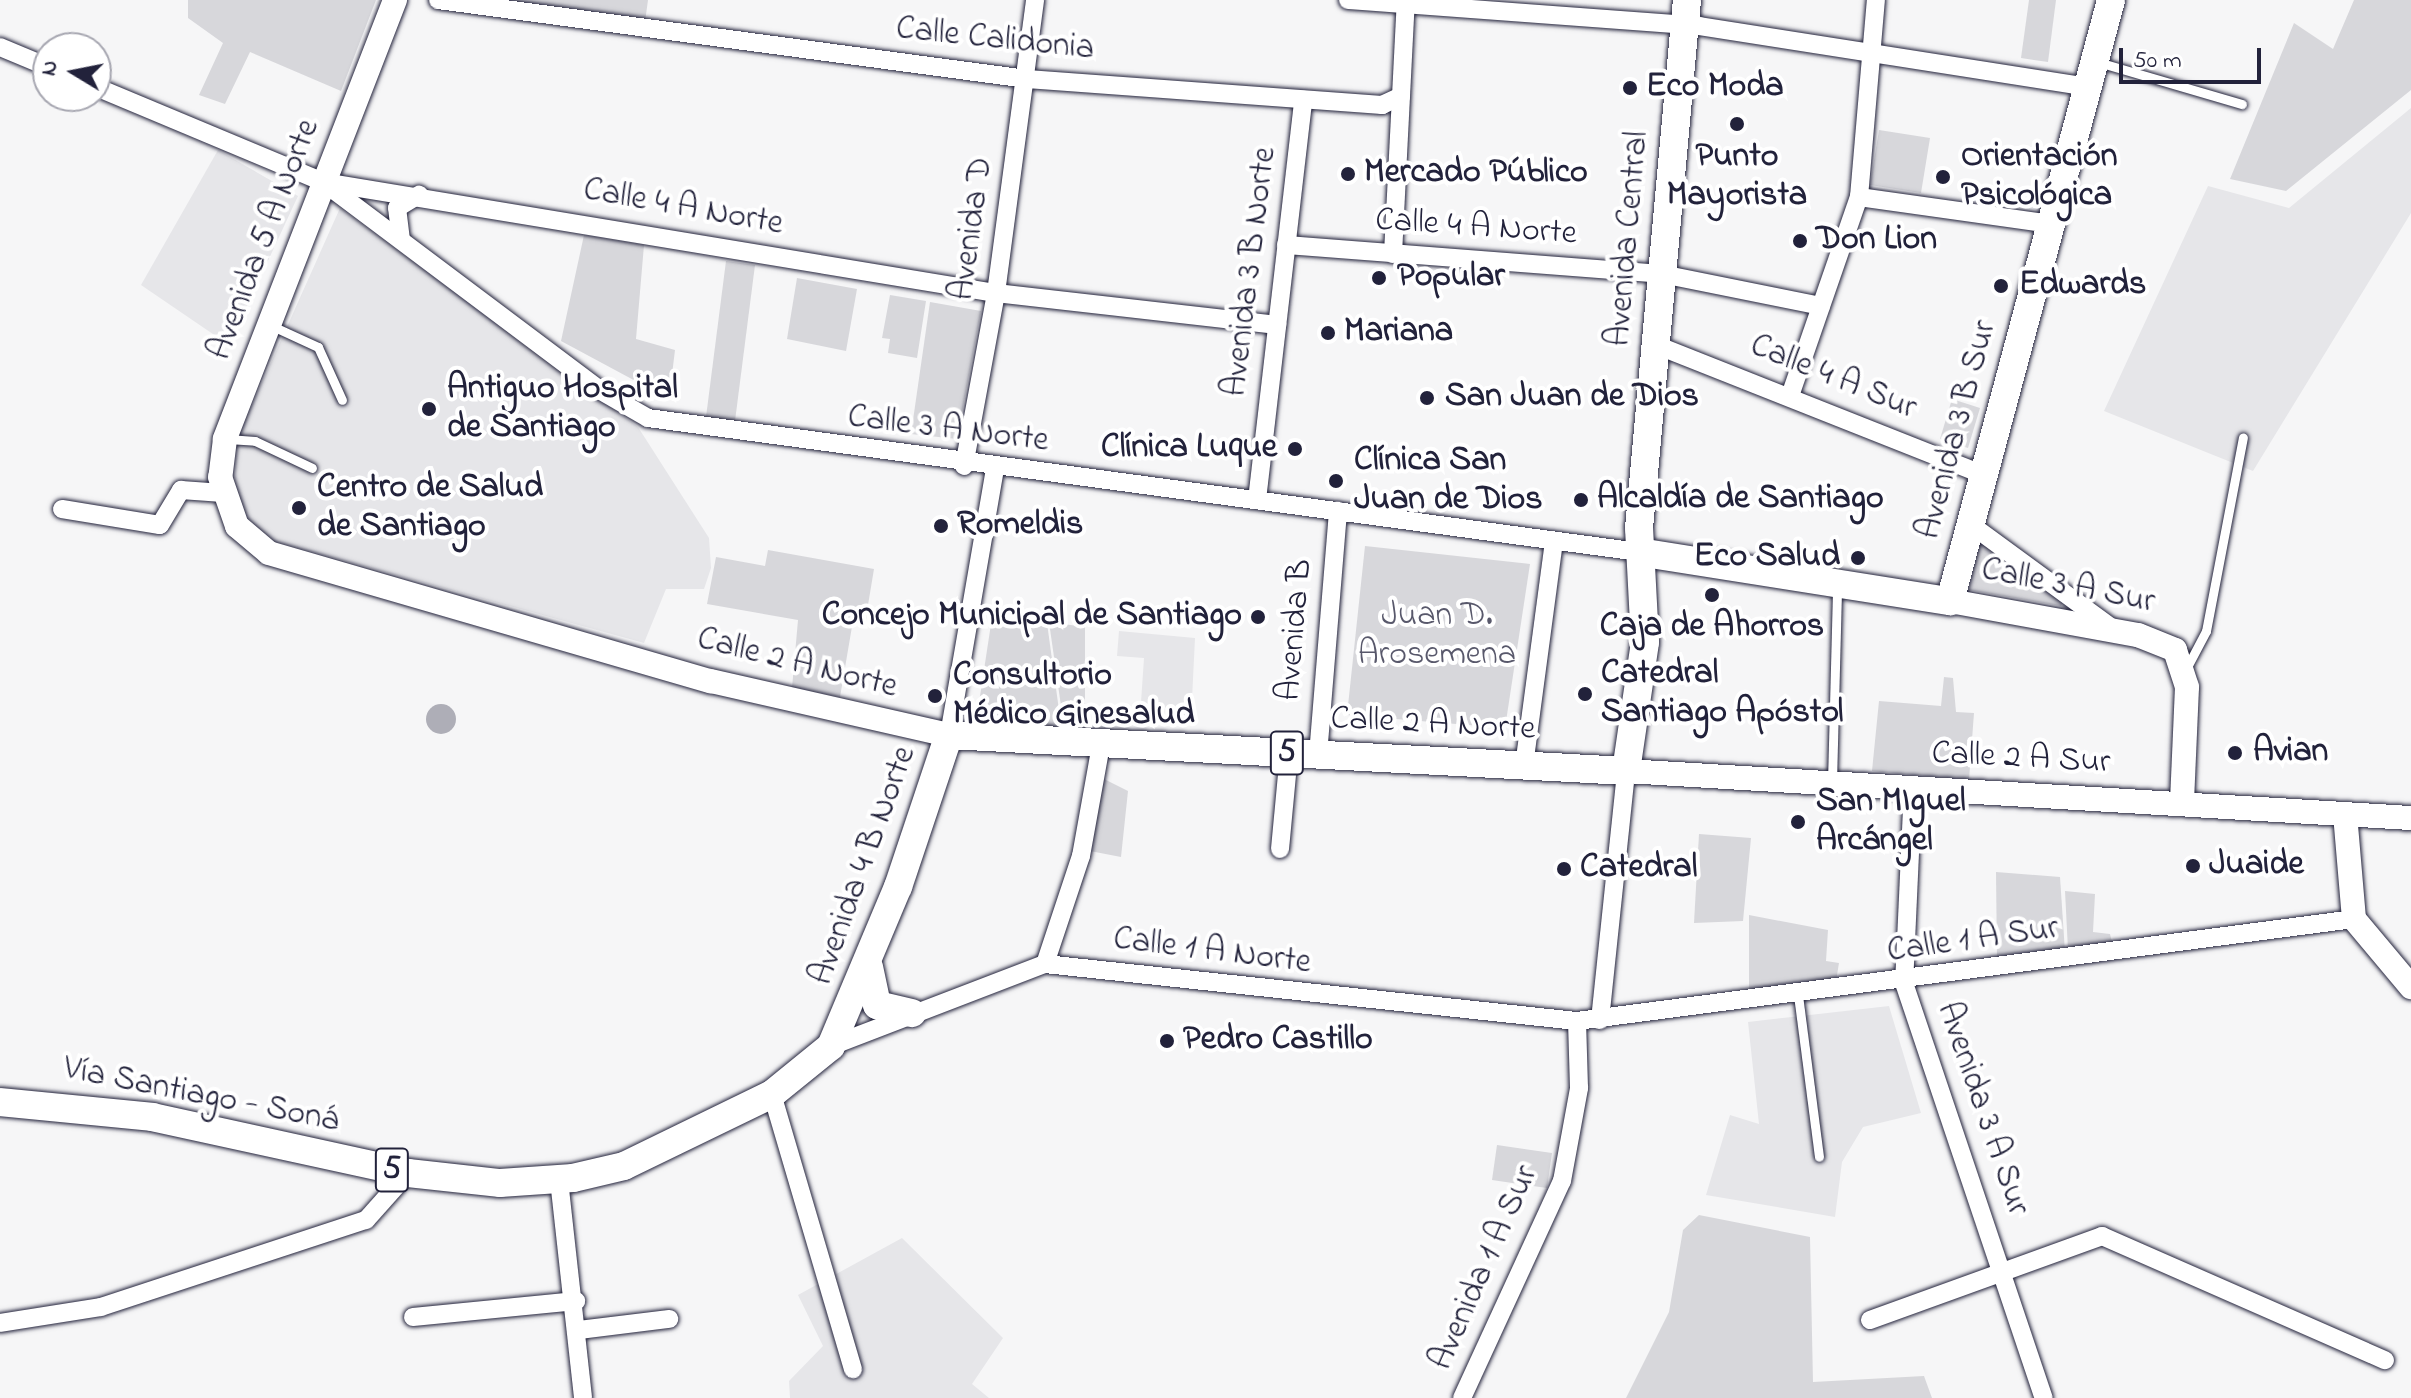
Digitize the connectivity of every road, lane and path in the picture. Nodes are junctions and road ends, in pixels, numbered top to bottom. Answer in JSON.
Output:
{"nodes":[{"id":1,"x":395,"y":0,"type":"edge"},
{"id":2,"x":438,"y":0,"type":"edge"},
{"id":3,"x":1035,"y":0,"type":"edge"},
{"id":4,"x":1348,"y":0,"type":"edge"},
{"id":5,"x":1876,"y":0,"type":"edge"},
{"id":6,"x":2111,"y":0,"type":"edge"},
{"id":7,"x":1406,"y":3,"type":"edge"},
{"id":8,"x":1686,"y":13,"type":"edge"},
{"id":9,"x":0,"y":47,"type":"edge"},
{"id":10,"x":1872,"y":53,"type":"junction"},
{"id":11,"x":32,"y":60,"type":"edge"},
{"id":12,"x":2091,"y":74,"type":"junction"},
{"id":13,"x":1027,"y":79,"type":"junction"},
{"id":14,"x":112,"y":94,"type":"edge"},
{"id":15,"x":1401,"y":96,"type":"junction"},
{"id":16,"x":1303,"y":100,"type":"junction"},
{"id":17,"x":2242,"y":104,"type":"dead end"},
{"id":18,"x":323,"y":182,"type":"junction"},
{"id":19,"x":419,"y":195,"type":"junction"},
{"id":20,"x":1859,"y":197,"type":"junction"},
{"id":21,"x":2051,"y":224,"type":"junction"},
{"id":22,"x":401,"y":240,"type":"junction"},
{"id":23,"x":1286,"y":245,"type":"junction"},
{"id":24,"x":1393,"y":254,"type":"junction"},
{"id":25,"x":1662,"y":274,"type":"junction"},
{"id":26,"x":996,"y":293,"type":"junction"},
{"id":27,"x":1821,"y":306,"type":"junction"},
{"id":28,"x":269,"y":325,"type":"junction"},
{"id":29,"x":1277,"y":325,"type":"junction"},
{"id":30,"x":1656,"y":345,"type":"junction"},
{"id":31,"x":1791,"y":393,"type":"junction"},
{"id":32,"x":342,"y":400,"type":"dead end"},
{"id":33,"x":2243,"y":437,"type":"dead end"},
{"id":34,"x":225,"y":439,"type":"junction"},
{"id":35,"x":964,"y":466,"type":"junction"},
{"id":36,"x":312,"y":468,"type":"dead end"},
{"id":37,"x":995,"y":469,"type":"junction"},
{"id":38,"x":1984,"y":475,"type":"junction"},
{"id":39,"x":225,"y":500,"type":"junction"},
{"id":40,"x":1257,"y":500,"type":"junction"},
{"id":41,"x":62,"y":509,"type":"dead end"},
{"id":42,"x":1338,"y":511,"type":"junction"},
{"id":43,"x":1970,"y":524,"type":"junction"},
{"id":44,"x":1554,"y":541,"type":"junction"},
{"id":45,"x":1644,"y":546,"type":"junction"},
{"id":46,"x":1837,"y":583,"type":"junction"},
{"id":47,"x":1950,"y":601,"type":"junction"},
{"id":48,"x":2114,"y":630,"type":"junction"},
{"id":49,"x":2186,"y":669,"type":"junction"},
{"id":50,"x":949,"y":735,"type":"junction"},
{"id":51,"x":1101,"y":745,"type":"junction"},
{"id":52,"x":1289,"y":753,"type":"junction"},
{"id":53,"x":1318,"y":755,"type":"junction"},
{"id":54,"x":1524,"y":766,"type":"junction"},
{"id":55,"x":1626,"y":771,"type":"junction"},
{"id":56,"x":1832,"y":782,"type":"junction"},
{"id":57,"x":1913,"y":787,"type":"junction"},
{"id":58,"x":2182,"y":802,"type":"junction"},
{"id":59,"x":2345,"y":814,"type":"junction"},
{"id":60,"x":2411,"y":818,"type":"edge"},
{"id":61,"x":1280,"y":849,"type":"dead end"},
{"id":62,"x":2354,"y":919,"type":"junction"},
{"id":63,"x":870,"y":962,"type":"junction"},
{"id":64,"x":1045,"y":964,"type":"junction"},
{"id":65,"x":1904,"y":983,"type":"junction"},
{"id":66,"x":2411,"y":987,"type":"edge"},
{"id":67,"x":1798,"y":995,"type":"junction"},
{"id":68,"x":912,"y":1013,"type":"junction"},
{"id":69,"x":1600,"y":1020,"type":"junction"},
{"id":70,"x":1577,"y":1021,"type":"junction"},
{"id":71,"x":831,"y":1046,"type":"junction"},
{"id":72,"x":772,"y":1094,"type":"junction"},
{"id":73,"x":0,"y":1102,"type":"edge"},
{"id":74,"x":1819,"y":1157,"type":"dead end"},
{"id":75,"x":408,"y":1173,"type":"junction"},
{"id":76,"x":559,"y":1180,"type":"junction"},
{"id":77,"x":2005,"y":1275,"type":"junction"},
{"id":78,"x":576,"y":1301,"type":"junction"},
{"id":79,"x":413,"y":1317,"type":"dead end"},
{"id":80,"x":669,"y":1319,"type":"dead end"},
{"id":81,"x":1870,"y":1320,"type":"dead end"},
{"id":82,"x":0,"y":1323,"type":"edge"},
{"id":83,"x":579,"y":1330,"type":"junction"},
{"id":84,"x":2385,"y":1360,"type":"dead end"},
{"id":85,"x":853,"y":1369,"type":"dead end"},
{"id":86,"x":583,"y":1398,"type":"edge"},
{"id":87,"x":1462,"y":1398,"type":"edge"},
{"id":88,"x":2044,"y":1398,"type":"edge"}],
"edges":[{"from":1,"to":18,"type":"main road","name":"Avenida 5 A Norte"},
{"from":2,"to":13,"type":"street","name":"Calle Calidonia"},
{"from":3,"to":13,"type":"street","name":"Avenida D"},
{"from":4,"to":7,"type":"street"},
{"from":5,"to":10,"type":"street"},
{"from":6,"to":12,"type":"main road","name":"Avenida 3 B Sur"},
{"from":7,"to":8,"type":"street"},
{"from":7,"to":15,"type":"street"},
{"from":8,"to":10,"type":"street"},
{"from":8,"to":25,"type":"main road","name":"Avenida Central"},
{"from":9,"to":11,"type":"street"},
{"from":10,"to":12,"type":"street"},
{"from":10,"to":20,"type":"street"},
{"from":12,"to":17,"type":"lane"},
{"from":12,"to":21,"type":"main road","name":"Avenida 3 B Sur"},
{"from":13,"to":16,"type":"street","name":"Calle Calidonia"},
{"from":13,"to":26,"type":"street","name":"Avenida D"},
{"from":14,"to":18,"type":"street","name":"Calle 4 A Norte"},
{"from":15,"to":16,"type":"street","name":"Calle Calidonia"},
{"from":15,"to":24,"type":"street"},
{"from":16,"to":23,"type":"street","name":"Avenida 3 B Norte"},
{"from":18,"to":19,"type":"street","name":"Calle 4 A Norte"},
{"from":18,"to":22,"type":"street","name":"Calle 3 A Norte"},
{"from":18,"to":28,"type":"main road","name":"Avenida 5 A Norte"},
{"from":19,"to":22,"type":"street"},
{"from":19,"to":26,"type":"street","name":"Calle 4 A Norte"},
{"from":20,"to":21,"type":"street"},
{"from":20,"to":27,"type":"street"},
{"from":21,"to":38,"type":"main road","name":"Avenida 3 B Sur"},
{"from":22,"to":35,"type":"street","name":"Calle 3 A Norte"},
{"from":23,"to":24,"type":"street","name":"Calle 4 A Norte"},
{"from":23,"to":29,"type":"street","name":"Avenida 3 B Norte"},
{"from":24,"to":25,"type":"street","name":"Calle 4 A Norte"},
{"from":25,"to":27,"type":"street","name":"Calle 4 A Sur"},
{"from":25,"to":30,"type":"main road","name":"Avenida Central"},
{"from":26,"to":29,"type":"street","name":"Calle 4 A Norte"},
{"from":26,"to":35,"type":"street","name":"Avenida D"},
{"from":27,"to":31,"type":"street"},
{"from":28,"to":32,"type":"lane"},
{"from":28,"to":34,"type":"main road","name":"Avenida 5 A Norte"},
{"from":29,"to":40,"type":"street","name":"Avenida 3 B Norte"},
{"from":30,"to":31,"type":"street","name":"Calle 4 A Sur"},
{"from":30,"to":45,"type":"main road","name":"Avenida Central"},
{"from":31,"to":38,"type":"street","name":"Calle 4 A Sur"},
{"from":33,"to":49,"type":"lane"},
{"from":34,"to":36,"type":"lane"},
{"from":34,"to":39,"type":"main road","name":"Avenida 5 A Norte"},
{"from":35,"to":37,"type":"street","name":"Calle 3 A Norte"},
{"from":37,"to":40,"type":"street","name":"Calle 3 A Norte"},
{"from":37,"to":50,"type":"street","name":"Avenida 4 B Norte"},
{"from":38,"to":43,"type":"main road","name":"Avenida 3 B Sur"},
{"from":39,"to":41,"type":"street"},
{"from":39,"to":50,"type":"main road","name":"Calle 2 A Norte"},
{"from":40,"to":42,"type":"street","name":"Calle 3 A Norte"},
{"from":42,"to":44,"type":"street","name":"Calle 3 A Norte"},
{"from":42,"to":53,"type":"street","name":"Avenida B"},
{"from":43,"to":47,"type":"main road","name":"Avenida 3 B Sur"},
{"from":43,"to":48,"type":"street"},
{"from":44,"to":45,"type":"street","name":"Calle 3 A Norte"},
{"from":44,"to":54,"type":"street"},
{"from":45,"to":46,"type":"main road","name":"Calle 3 A Sur"},
{"from":45,"to":55,"type":"main road","name":"Avenida Central"},
{"from":46,"to":47,"type":"main road","name":"Calle 3 A Sur"},
{"from":46,"to":56,"type":"lane"},
{"from":47,"to":48,"type":"main road","name":"Calle 3 A Sur"},
{"from":48,"to":49,"type":"main road","name":"Calle 3 A Sur"},
{"from":49,"to":58,"type":"main road"},
{"from":50,"to":51,"type":"main road","name":"Calle 2 A Norte","number":"5"},
{"from":50,"to":63,"type":"main road","name":"Avenida 4 B Norte","number":"5"},
{"from":51,"to":52,"type":"main road","name":"Calle 2 A Norte","number":"5"},
{"from":51,"to":64,"type":"street"},
{"from":52,"to":53,"type":"main road","name":"Calle 2 A Norte","number":"5"},
{"from":52,"to":61,"type":"street"},
{"from":53,"to":54,"type":"main road","name":"Calle 2 A Norte","number":"5"},
{"from":54,"to":55,"type":"main road","name":"Calle 2 A Norte","number":"5"},
{"from":55,"to":56,"type":"main road","name":"Calle 2 A Sur"},
{"from":55,"to":69,"type":"street"},
{"from":56,"to":57,"type":"main road","name":"Calle 2 A Sur"},
{"from":57,"to":58,"type":"main road","name":"Calle 2 A Sur"},
{"from":57,"to":65,"type":"street","name":"Avenida 3 A Sur"},
{"from":58,"to":59,"type":"main road","name":"Calle 2 A Sur"},
{"from":59,"to":60,"type":"main road","name":"Calle 2 A Sur"},
{"from":59,"to":62,"type":"main road"},
{"from":62,"to":65,"type":"street","name":"Calle 1 A Sur"},
{"from":62,"to":66,"type":"main road"},
{"from":63,"to":68,"type":"main road"},
{"from":63,"to":71,"type":"main road","name":"Avenida 4 B Norte","number":"5"},
{"from":64,"to":68,"type":"street","name":"Calle 1 A Norte"},
{"from":64,"to":70,"type":"street","name":"Calle 1 A Norte"},
{"from":65,"to":67,"type":"street","name":"Calle 1 A Sur"},
{"from":65,"to":77,"type":"street","name":"Avenida 3 A Sur"},
{"from":67,"to":69,"type":"street","name":"Calle 1 A Sur"},
{"from":67,"to":74,"type":"lane"},
{"from":68,"to":71,"type":"street","name":"Calle 1 A Norte"},
{"from":69,"to":70,"type":"street","name":"Calle 1 A Norte"},
{"from":70,"to":87,"type":"street","name":"Avenida 1 A Sur"},
{"from":71,"to":72,"type":"main road","name":"Vía Santiago - Soná","number":"5"},
{"from":72,"to":76,"type":"main road","name":"Vía Santiago - Soná","number":"5"},
{"from":72,"to":85,"type":"street"},
{"from":73,"to":75,"type":"main road","name":"Vía Santiago - Soná","number":"5"},
{"from":75,"to":76,"type":"main road","name":"Vía Santiago - Soná","number":"5"},
{"from":75,"to":82,"type":"street"},
{"from":76,"to":78,"type":"street"},
{"from":77,"to":81,"type":"street"},
{"from":77,"to":84,"type":"street"},
{"from":77,"to":88,"type":"street","name":"Avenida 3 A Sur"},
{"from":78,"to":79,"type":"street"},
{"from":78,"to":83,"type":"street"},
{"from":80,"to":83,"type":"street"},
{"from":83,"to":86,"type":"street"}]}
